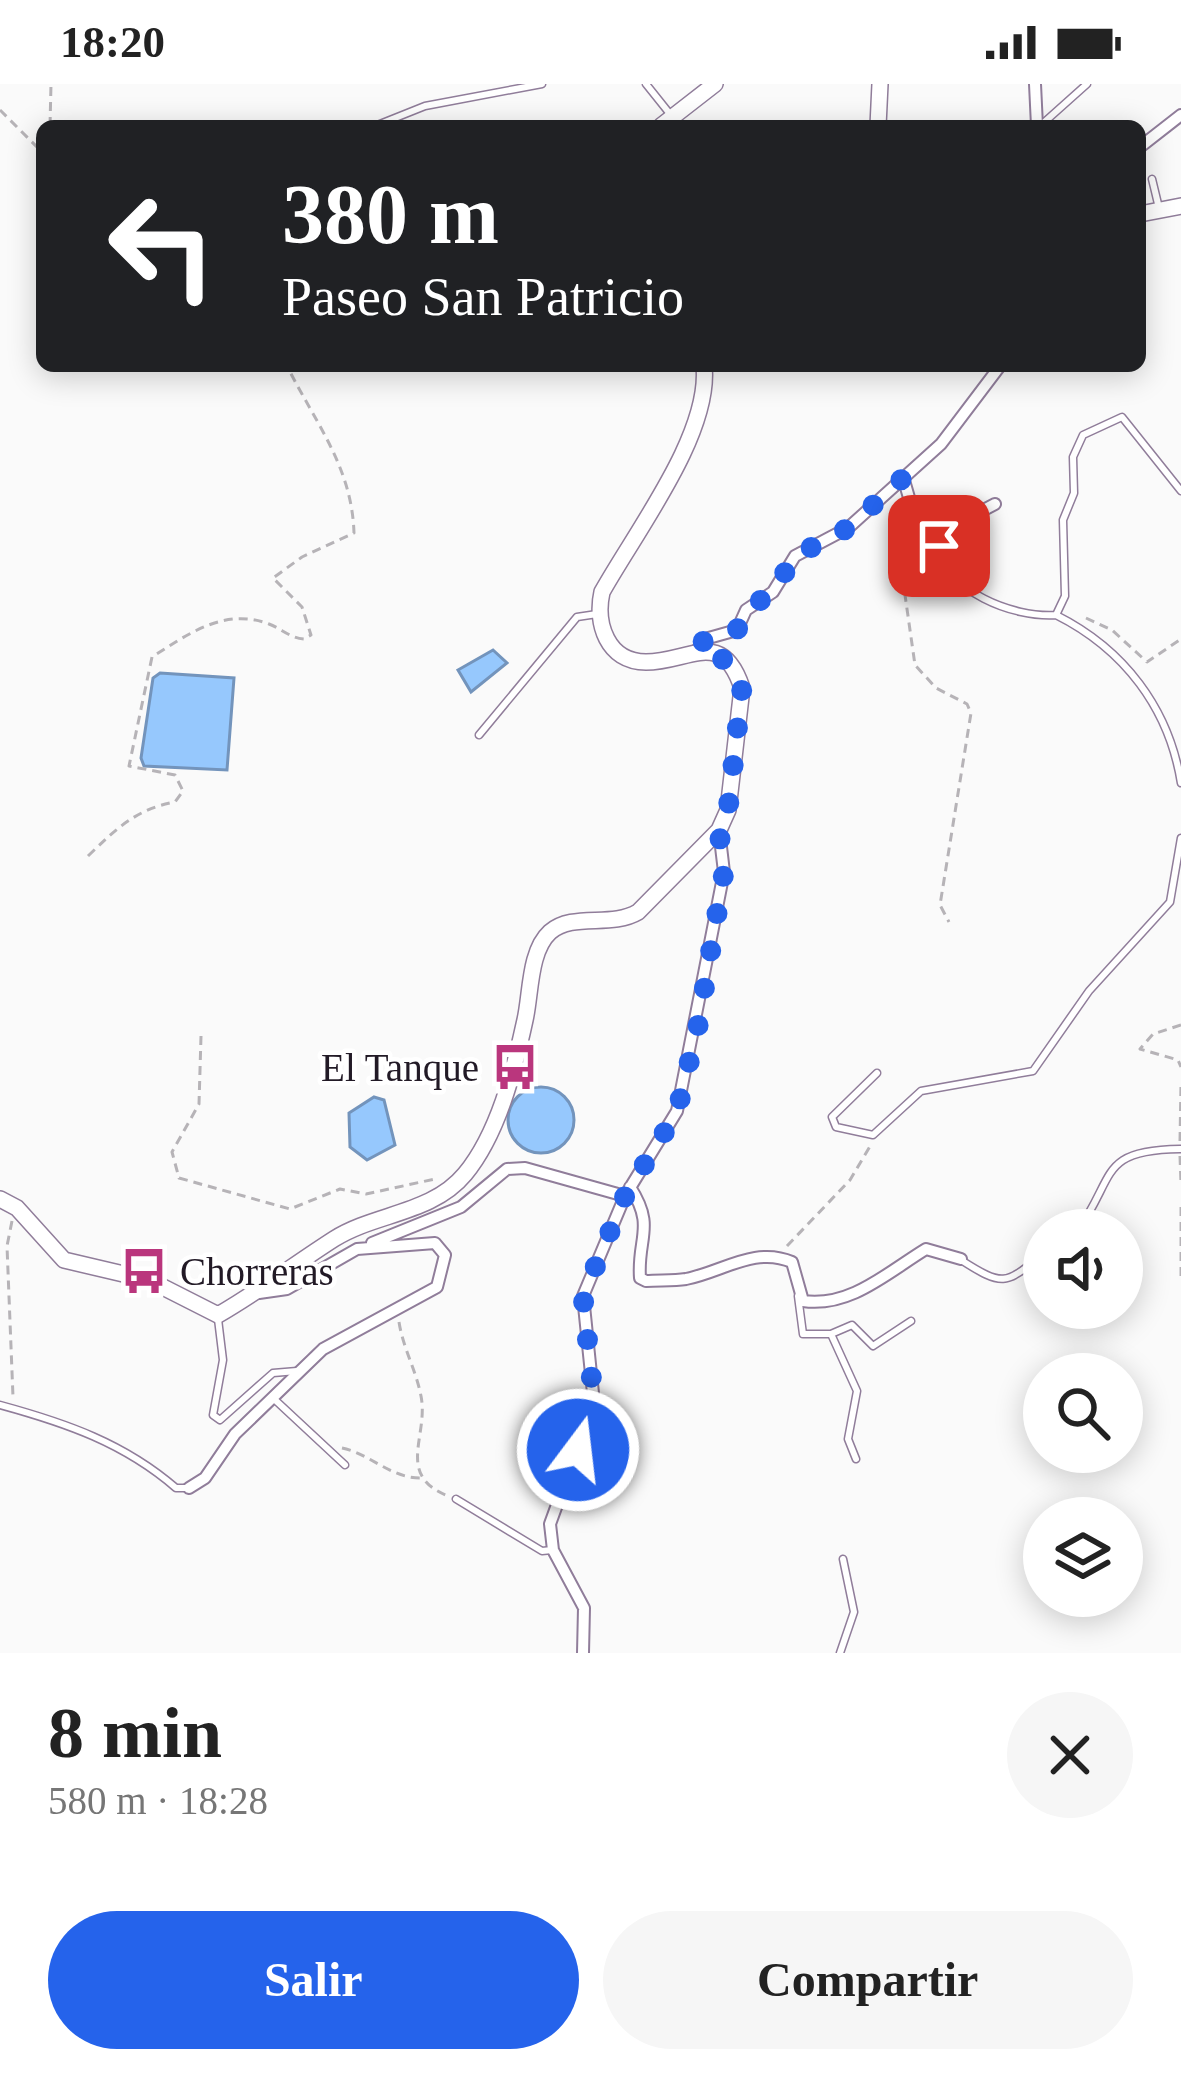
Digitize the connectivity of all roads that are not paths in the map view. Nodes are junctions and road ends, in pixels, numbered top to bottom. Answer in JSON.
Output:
{"nodes":[{"id":1,"x":646,"y":84,"type":"edge"},
{"id":2,"x":715,"y":84,"type":"edge"},
{"id":3,"x":880,"y":84,"type":"edge"},
{"id":4,"x":1035,"y":84,"type":"edge"},
{"id":5,"x":1088,"y":84,"type":"edge"},
{"id":6,"x":536,"y":85,"type":"edge"},
{"id":7,"x":1181,"y":115,"type":"edge"},
{"id":8,"x":390,"y":120,"type":"edge"},
{"id":9,"x":666,"y":120,"type":"edge"},
{"id":10,"x":878,"y":120,"type":"edge"},
{"id":11,"x":1038,"y":120,"type":"edge"},
{"id":12,"x":1045,"y":120,"type":"edge"},
{"id":13,"x":1146,"y":141,"type":"edge"},
{"id":14,"x":1152,"y":179,"type":"dead end"},
{"id":15,"x":1181,"y":206,"type":"edge"},
{"id":16,"x":1160,"y":211,"type":"junction"},
{"id":17,"x":1146,"y":213,"type":"edge"},
{"id":18,"x":704,"y":372,"type":"edge"},
{"id":19,"x":995,"y":372,"type":"edge"},
{"id":20,"x":904,"y":477,"type":"junction"},
{"id":21,"x":1181,"y":491,"type":"edge"},
{"id":22,"x":995,"y":504,"type":"dead end"},
{"id":23,"x":939,"y":546,"type":"junction"},
{"id":24,"x":597,"y":614,"type":"junction"},
{"id":25,"x":1056,"y":615,"type":"junction"},
{"id":26,"x":697,"y":650,"type":"junction"},
{"id":27,"x":478,"y":735,"type":"dead end"},
{"id":28,"x":1181,"y":783,"type":"edge"},
{"id":29,"x":719,"y":830,"type":"junction"},
{"id":30,"x":1181,"y":838,"type":"edge"},
{"id":31,"x":877,"y":1072,"type":"dead end"},
{"id":32,"x":1180,"y":1149,"type":"edge"},
{"id":33,"x":628,"y":1191,"type":"junction"},
{"id":34,"x":0,"y":1199,"type":"edge"},
{"id":35,"x":1089,"y":1209,"type":"edge"},
{"id":36,"x":358,"y":1249,"type":"junction"},
{"id":37,"x":961,"y":1259,"type":"joint"},
{"id":38,"x":1023,"y":1272,"type":"edge"},
{"id":39,"x":797,"y":1293,"type":"junction"},
{"id":40,"x":255,"y":1294,"type":"junction"},
{"id":41,"x":218,"y":1315,"type":"junction"},
{"id":42,"x":911,"y":1321,"type":"dead end"},
{"id":43,"x":831,"y":1334,"type":"junction"},
{"id":44,"x":300,"y":1372,"type":"junction"},
{"id":45,"x":274,"y":1398,"type":"junction"},
{"id":46,"x":0,"y":1405,"type":"edge"},
{"id":47,"x":856,"y":1459,"type":"dead end"},
{"id":48,"x":345,"y":1465,"type":"dead end"},
{"id":49,"x":189,"y":1488,"type":"joint"},
{"id":50,"x":456,"y":1499,"type":"road end"},
{"id":51,"x":553,"y":1550,"type":"junction"},
{"id":52,"x":843,"y":1558,"type":"dead end"},
{"id":53,"x":583,"y":1653,"type":"edge"},
{"id":54,"x":840,"y":1653,"type":"edge"}],
"edges":[{"from":1,"to":9,"type":"lane"},
{"from":2,"to":9,"type":"street"},
{"from":3,"to":10,"type":"street"},
{"from":4,"to":11,"type":"street"},
{"from":5,"to":12,"type":"lane"},
{"from":6,"to":8,"type":"lane"},
{"from":7,"to":13,"type":"street"},
{"from":14,"to":16,"type":"lane"},
{"from":15,"to":16,"type":"street"},
{"from":16,"to":17,"type":"street"},
{"from":18,"to":24,"type":"street"},
{"from":19,"to":20,"type":"street"},
{"from":20,"to":23,"type":"street"},
{"from":20,"to":26,"type":"street"},
{"from":21,"to":25,"type":"lane"},
{"from":22,"to":23,"type":"street"},
{"from":23,"to":25,"type":"lane"},
{"from":24,"to":26,"type":"street"},
{"from":24,"to":27,"type":"lane"},
{"from":25,"to":28,"type":"lane"},
{"from":26,"to":29,"type":"street"},
{"from":29,"to":33,"type":"street"},
{"from":29,"to":40,"type":"street"},
{"from":30,"to":31,"type":"lane"},
{"from":32,"to":35,"type":"lane"},
{"from":33,"to":36,"type":"street"},
{"from":33,"to":39,"type":"street"},
{"from":33,"to":51,"type":"street"},
{"from":34,"to":41,"type":"street"},
{"from":36,"to":40,"type":"street"},
{"from":36,"to":44,"type":"street"},
{"from":37,"to":38,"type":"lane"},
{"from":37,"to":39,"type":"street"},
{"from":39,"to":43,"type":"lane"},
{"from":40,"to":41,"type":"street"},
{"from":41,"to":44,"type":"lane"},
{"from":42,"to":43,"type":"lane"},
{"from":43,"to":47,"type":"lane"},
{"from":44,"to":45,"type":"street"},
{"from":45,"to":48,"type":"lane"},
{"from":45,"to":49,"type":"street"},
{"from":46,"to":49,"type":"lane"},
{"from":50,"to":51,"type":"lane"},
{"from":51,"to":53,"type":"street"},
{"from":52,"to":54,"type":"lane"}]}
